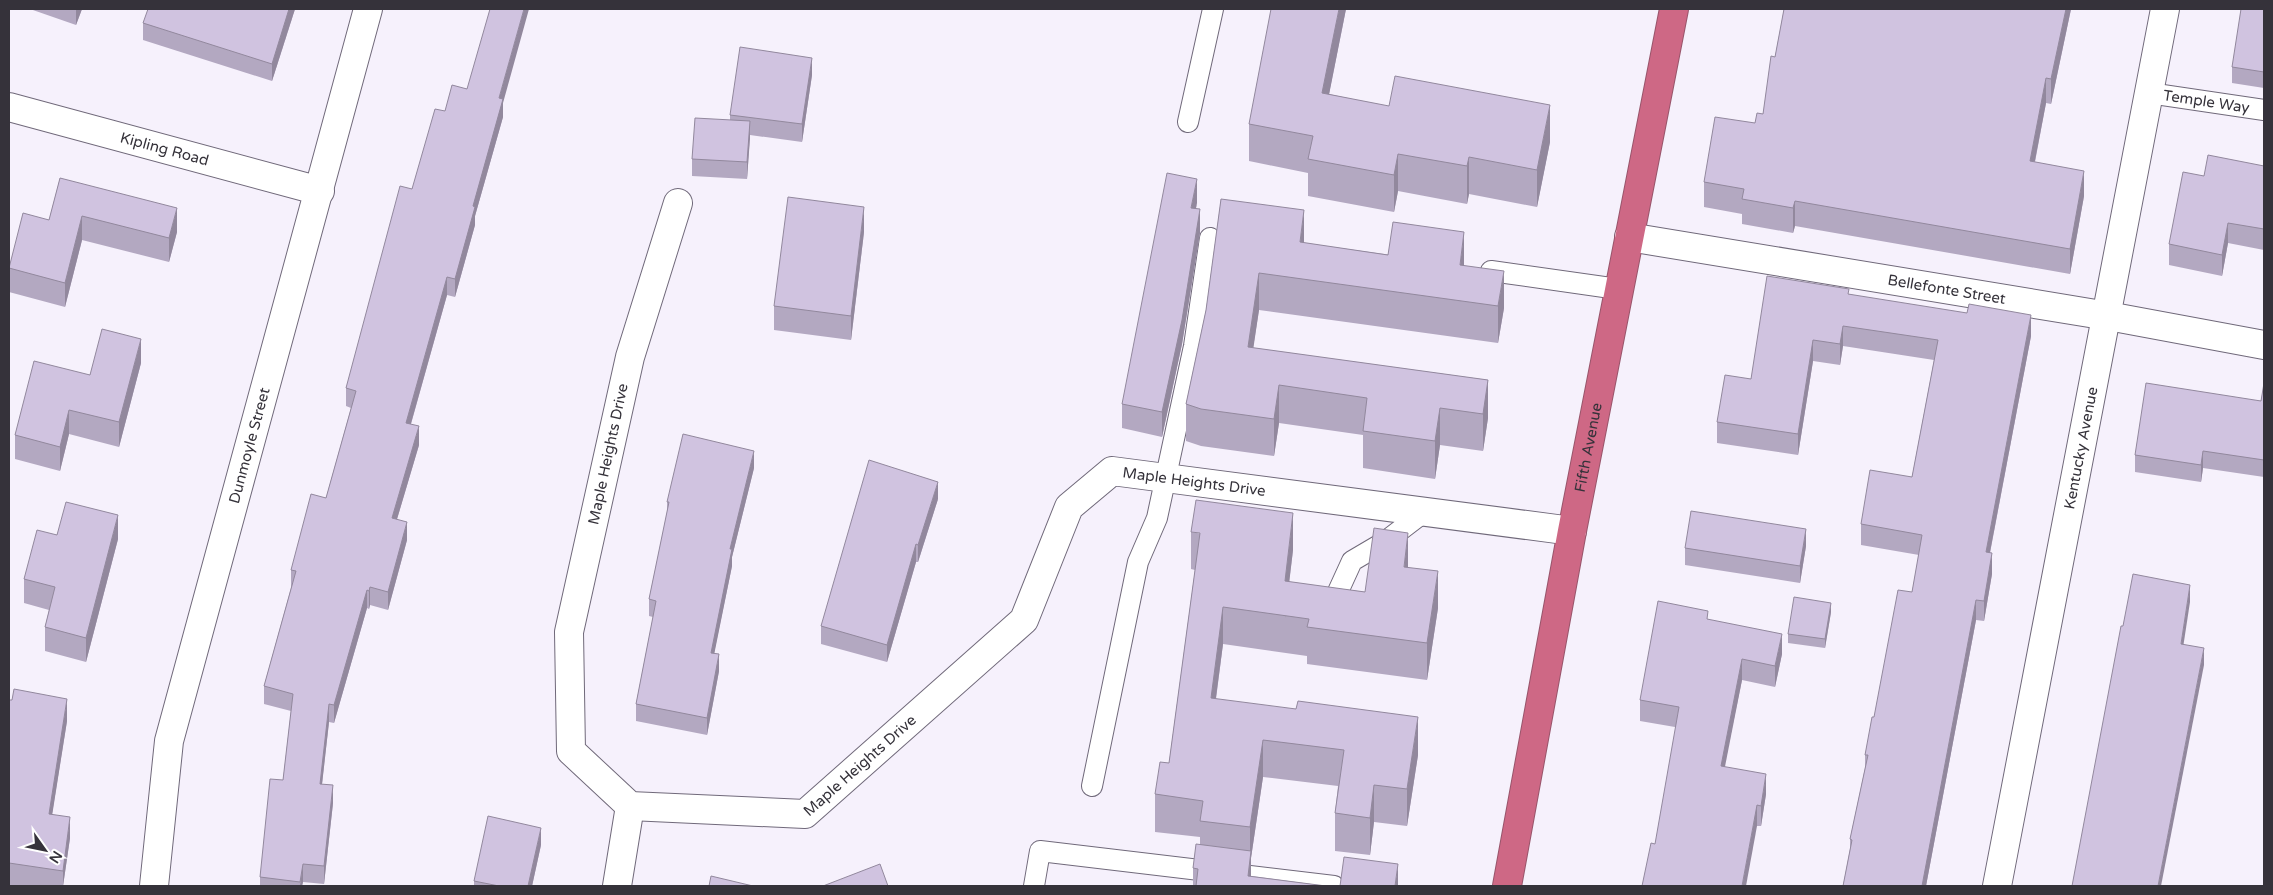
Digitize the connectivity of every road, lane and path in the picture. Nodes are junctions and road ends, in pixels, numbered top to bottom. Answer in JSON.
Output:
{"nodes":[{"id":1,"x":368,"y":9,"type":"edge"},
{"id":2,"x":1213,"y":9,"type":"edge"},
{"id":3,"x":1674,"y":9,"type":"edge"},
{"id":4,"x":2165,"y":9,"type":"edge"},
{"id":5,"x":2148,"y":93,"type":"junction"},
{"id":6,"x":9,"y":107,"type":"edge"},
{"id":7,"x":2264,"y":110,"type":"edge"},
{"id":8,"x":1188,"y":122,"type":"dead end"},
{"id":9,"x":320,"y":191,"type":"junction"},
{"id":10,"x":678,"y":203,"type":"dead end"},
{"id":11,"x":1629,"y":237,"type":"junction"},
{"id":12,"x":1210,"y":238,"type":"dead end"},
{"id":13,"x":1490,"y":271,"type":"edge"},
{"id":14,"x":1618,"y":289,"type":"junction"},
{"id":15,"x":2108,"y":316,"type":"junction"},
{"id":16,"x":2264,"y":344,"type":"edge"},
{"id":17,"x":1165,"y":479,"type":"junction"},
{"id":18,"x":1424,"y":512,"type":"junction"},
{"id":19,"x":1572,"y":531,"type":"junction"},
{"id":20,"x":1336,"y":596,"type":"edge"},
{"id":21,"x":1092,"y":786,"type":"dead end"},
{"id":22,"x":630,"y":806,"type":"junction"},
{"id":23,"x":154,"y":886,"type":"edge"},
{"id":24,"x":617,"y":886,"type":"edge"},
{"id":25,"x":1034,"y":886,"type":"edge"},
{"id":26,"x":1334,"y":886,"type":"edge"},
{"id":27,"x":1507,"y":886,"type":"edge"},
{"id":28,"x":1997,"y":886,"type":"edge"}],
"edges":[{"from":1,"to":9,"type":"street","name":"Dunmoyle Street"},
{"from":2,"to":8,"type":"lane"},
{"from":3,"to":11,"type":"highway","name":"Fifth Avenue"},
{"from":4,"to":5,"type":"street","name":"Kentucky Avenue"},
{"from":5,"to":7,"type":"lane","name":"Temple Way"},
{"from":5,"to":15,"type":"street","name":"Kentucky Avenue"},
{"from":6,"to":9,"type":"street","name":"Kipling Road"},
{"from":9,"to":23,"type":"street","name":"Dunmoyle Street"},
{"from":10,"to":22,"type":"street","name":"Maple Heights Drive"},
{"from":11,"to":14,"type":"highway","name":"Fifth Avenue"},
{"from":11,"to":15,"type":"street","name":"Bellefonte Street"},
{"from":12,"to":17,"type":"lane"},
{"from":13,"to":14,"type":"lane"},
{"from":14,"to":19,"type":"highway","name":"Fifth Avenue"},
{"from":15,"to":16,"type":"street","name":"Bellefonte Street"},
{"from":15,"to":28,"type":"street","name":"Kentucky Avenue"},
{"from":17,"to":18,"type":"street","name":"Maple Heights Drive"},
{"from":17,"to":21,"type":"lane"},
{"from":17,"to":22,"type":"street","name":"Maple Heights Drive"},
{"from":18,"to":19,"type":"street","name":"Maple Heights Drive"},
{"from":18,"to":20,"type":"lane"},
{"from":19,"to":27,"type":"highway","name":"Fifth Avenue"},
{"from":22,"to":24,"type":"street"},
{"from":25,"to":26,"type":"lane"}]}
